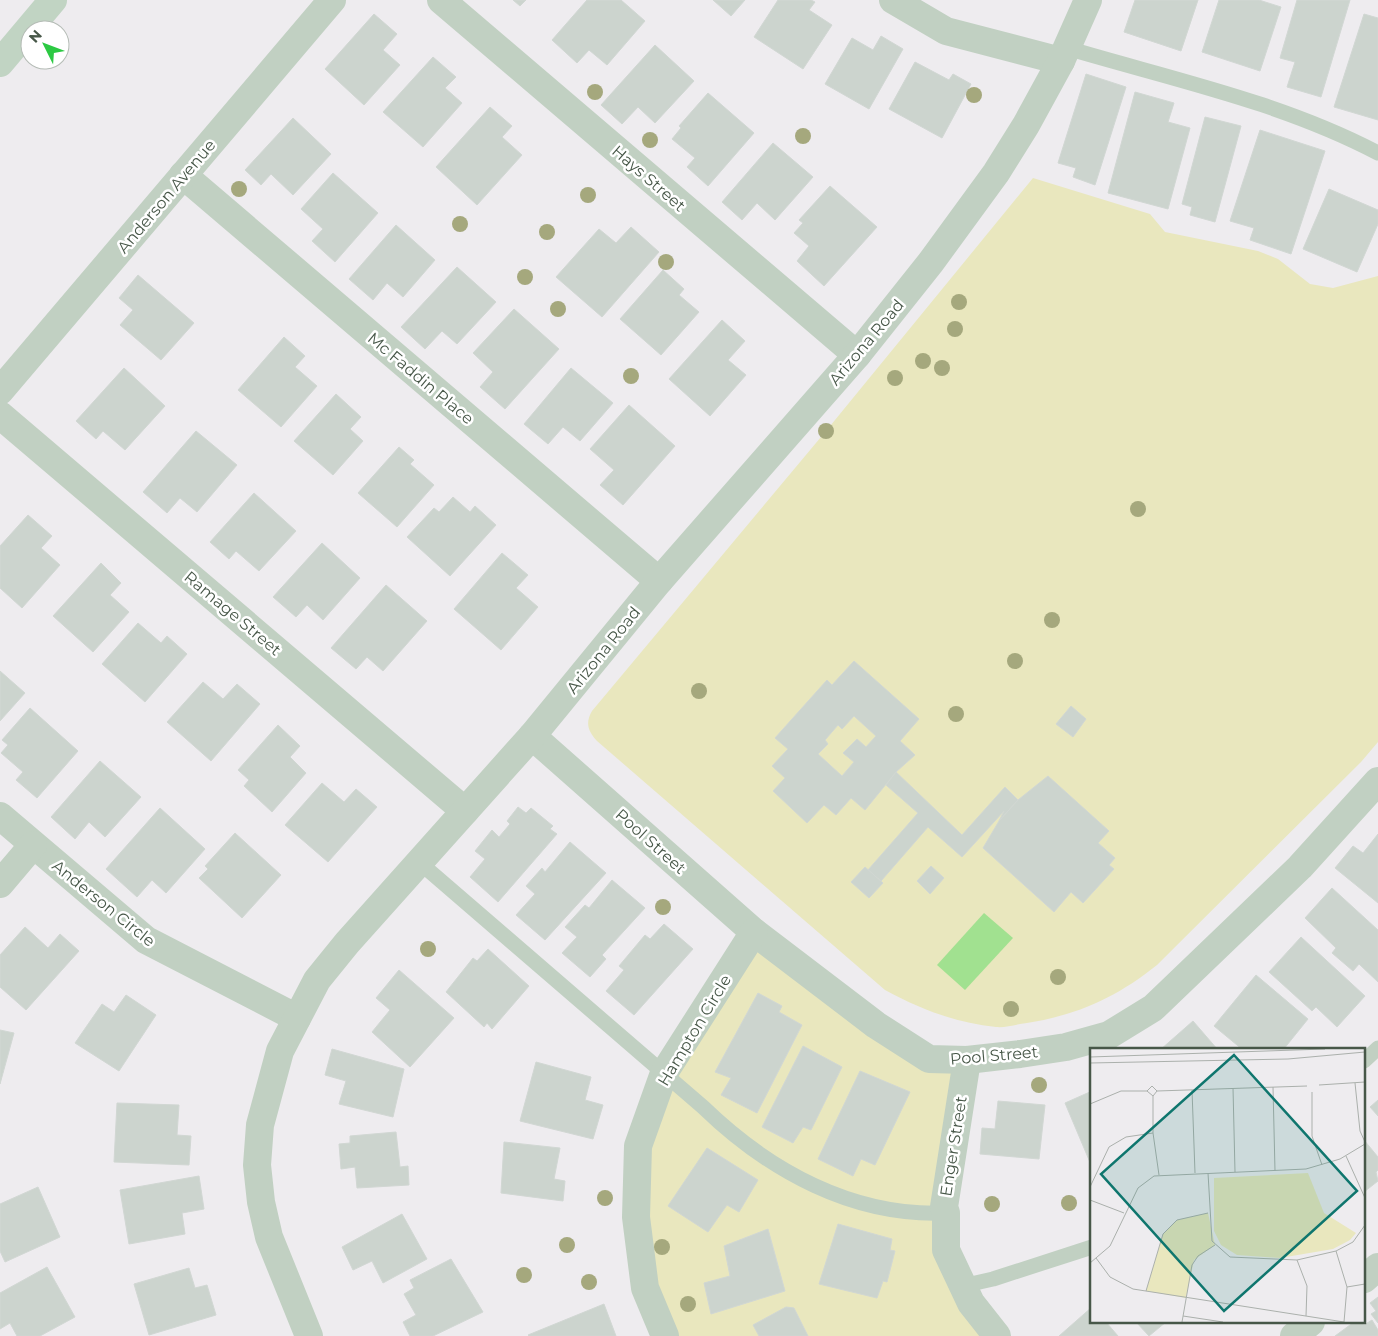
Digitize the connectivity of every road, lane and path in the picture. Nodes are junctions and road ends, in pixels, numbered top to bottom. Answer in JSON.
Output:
{"nodes":[{"id":1,"x":53,"y":0,"type":"edge"},
{"id":2,"x":332,"y":0,"type":"edge"},
{"id":3,"x":441,"y":0,"type":"edge"},
{"id":4,"x":893,"y":0,"type":"edge"},
{"id":5,"x":1088,"y":0,"type":"edge"},
{"id":6,"x":1064,"y":55,"type":"junction"},
{"id":7,"x":0,"y":63,"type":"edge"},
{"id":8,"x":1378,"y":152,"type":"edge"},
{"id":9,"x":183,"y":176,"type":"junction"},
{"id":10,"x":857,"y":355,"type":"junction"},
{"id":11,"x":0,"y":391,"type":"edge"},
{"id":12,"x":0,"y":415,"type":"edge"},
{"id":13,"x":659,"y":581,"type":"junction"},
{"id":14,"x":532,"y":736,"type":"junction"},
{"id":15,"x":1378,"y":781,"type":"edge"},
{"id":16,"x":465,"y":810,"type":"junction"},
{"id":17,"x":0,"y":816,"type":"edge"},
{"id":18,"x":33,"y":845,"type":"junction"},
{"id":19,"x":419,"y":862,"type":"junction"},
{"id":20,"x":0,"y":884,"type":"edge"},
{"id":21,"x":754,"y":932,"type":"junction"},
{"id":22,"x":297,"y":1018,"type":"junction"},
{"id":23,"x":1378,"y":1048,"type":"edge"},
{"id":24,"x":1366,"y":1059,"type":"edge"},
{"id":25,"x":967,"y":1060,"type":"junction"},
{"id":26,"x":664,"y":1074,"type":"junction"},
{"id":27,"x":946,"y":1212,"type":"junction"},
{"id":28,"x":1090,"y":1248,"type":"edge"},
{"id":29,"x":1378,"y":1267,"type":"edge"},
{"id":30,"x":1366,"y":1276,"type":"edge"},
{"id":31,"x":962,"y":1286,"type":"junction"},
{"id":32,"x":1309,"y":1324,"type":"edge"},
{"id":33,"x":309,"y":1336,"type":"edge"},
{"id":34,"x":665,"y":1336,"type":"edge"},
{"id":35,"x":997,"y":1336,"type":"edge"},
{"id":36,"x":1294,"y":1336,"type":"edge"}],
"edges":[{"from":1,"to":7,"type":"main road"},
{"from":2,"to":9,"type":"street","name":"Anderson Avenue"},
{"from":3,"to":10,"type":"street","name":"Hays Street"},
{"from":4,"to":6,"type":"street"},
{"from":5,"to":6,"type":"street","name":"Arizona Road"},
{"from":6,"to":8,"type":"lane"},
{"from":6,"to":10,"type":"street","name":"Arizona Road"},
{"from":9,"to":11,"type":"street","name":"Anderson Avenue"},
{"from":9,"to":13,"type":"street","name":"Mc Faddin Place"},
{"from":10,"to":13,"type":"street","name":"Arizona Road"},
{"from":12,"to":16,"type":"street","name":"Ramage Street"},
{"from":13,"to":14,"type":"street","name":"Arizona Road"},
{"from":14,"to":16,"type":"street","name":"Arizona Road"},
{"from":14,"to":21,"type":"street","name":"Pool Street"},
{"from":15,"to":25,"type":"street","name":"Pool Street"},
{"from":16,"to":19,"type":"street","name":"Arizona Road"},
{"from":17,"to":18,"type":"street","name":"Anderson Circle"},
{"from":18,"to":20,"type":"street"},
{"from":18,"to":22,"type":"street","name":"Anderson Circle"},
{"from":19,"to":22,"type":"street","name":"Arizona Road"},
{"from":19,"to":26,"type":"lane"},
{"from":21,"to":25,"type":"street","name":"Pool Street"},
{"from":21,"to":26,"type":"street","name":"Hampton Circle"},
{"from":22,"to":33,"type":"street","name":"Arizona Road"},
{"from":23,"to":24,"type":"lane"},
{"from":25,"to":27,"type":"street","name":"Enger Street"},
{"from":26,"to":27,"type":"lane"},
{"from":26,"to":34,"type":"street","name":"Hampton Circle"},
{"from":27,"to":31,"type":"street","name":"Enger Street"},
{"from":28,"to":31,"type":"lane"},
{"from":29,"to":30,"type":"street"},
{"from":31,"to":35,"type":"street","name":"Enger Street"},
{"from":32,"to":36,"type":"street"}]}
